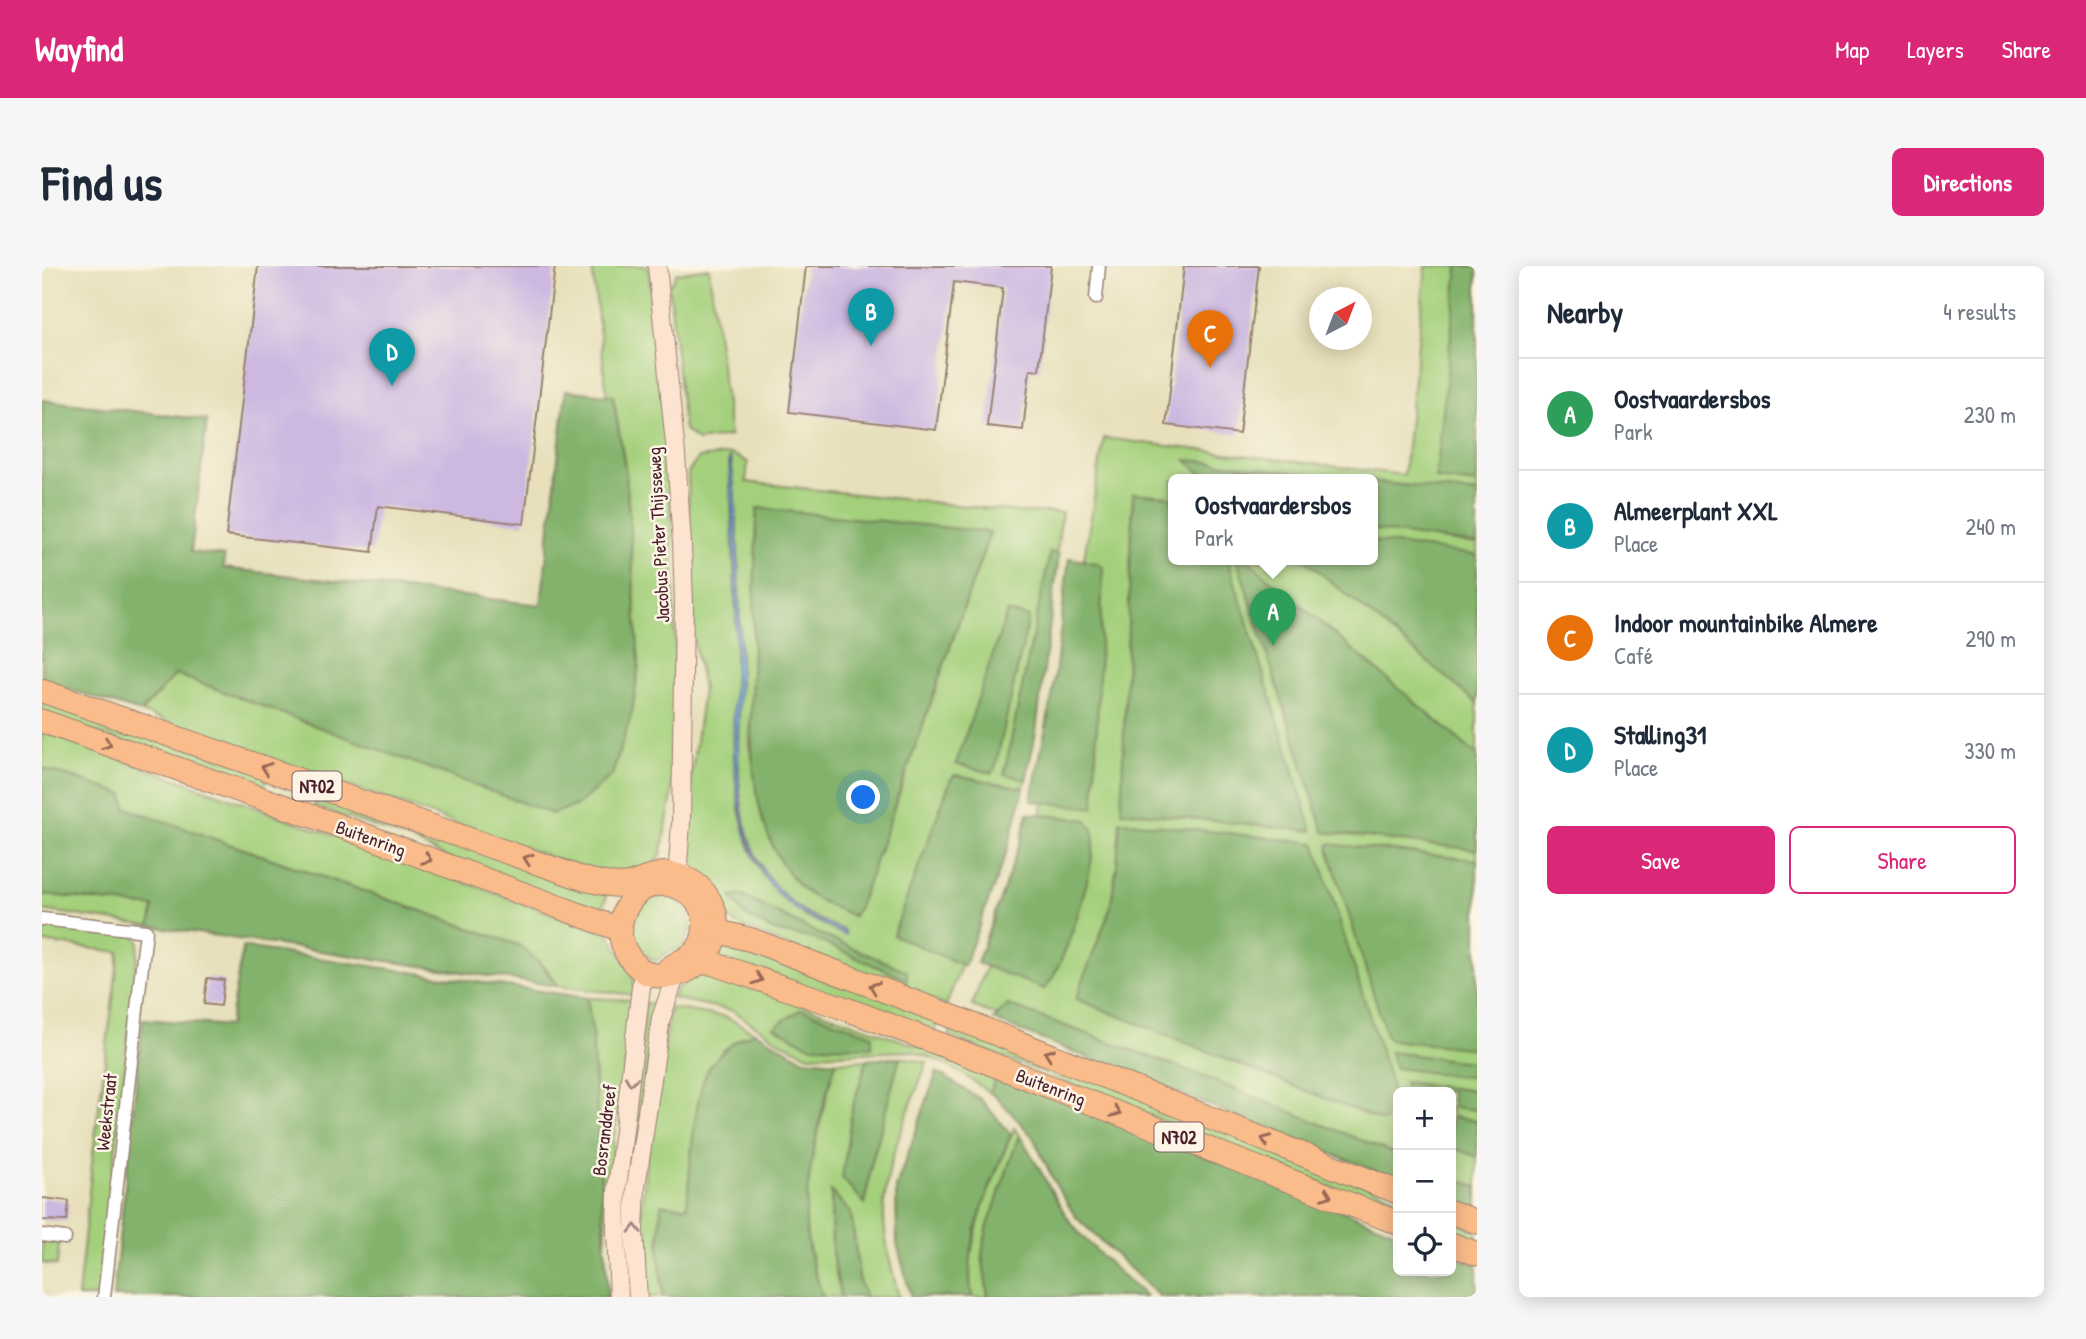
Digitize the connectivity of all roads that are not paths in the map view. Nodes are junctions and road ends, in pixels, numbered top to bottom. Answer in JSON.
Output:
{"nodes":[{"id":1,"x":657,"y":266,"type":"edge"},
{"id":2,"x":1100,"y":266,"type":"edge"},
{"id":3,"x":1096,"y":298,"type":"dead end"},
{"id":4,"x":42,"y":691,"type":"edge"},
{"id":5,"x":42,"y":721,"type":"edge"},
{"id":6,"x":680,"y":804,"type":"junction"},
{"id":7,"x":685,"y":878,"type":"junction"},
{"id":8,"x":660,"y":879,"type":"junction"},
{"id":9,"x":634,"y":889,"type":"junction"},
{"id":10,"x":42,"y":919,"type":"edge"},
{"id":11,"x":712,"y":923,"type":"junction"},
{"id":12,"x":621,"y":930,"type":"junction"},
{"id":13,"x":700,"y":962,"type":"junction"},
{"id":14,"x":662,"y":974,"type":"junction"},
{"id":15,"x":1393,"y":1190,"type":"edge"},
{"id":16,"x":1454,"y":1213,"type":"edge"},
{"id":17,"x":1393,"y":1221,"type":"edge"},
{"id":18,"x":1477,"y":1222,"type":"edge"},
{"id":19,"x":42,"y":1235,"type":"edge"},
{"id":20,"x":65,"y":1238,"type":"dead end"},
{"id":21,"x":1456,"y":1246,"type":"edge"},
{"id":22,"x":1477,"y":1254,"type":"edge"},
{"id":23,"x":104,"y":1297,"type":"edge"},
{"id":24,"x":619,"y":1297,"type":"edge"},
{"id":25,"x":638,"y":1297,"type":"edge"}],
"edges":[{"from":1,"to":6,"type":"street","name":"Jacobus Pieter Thijsseweg"},
{"from":2,"to":3,"type":"street"},
{"from":9,"to":4,"type":"highway","name":"Buitenring","number":"N702","one_way":true},
{"from":5,"to":12,"type":"highway","name":"Buitenring","number":"N702","one_way":true},
{"from":6,"to":7,"type":"street","name":"Jacobus Pieter Thijsseweg"},
{"from":6,"to":8,"type":"street","name":"Jacobus Pieter Thijsseweg"},
{"from":7,"to":8,"type":"highway"},
{"from":7,"to":11,"type":"highway"},
{"from":8,"to":9,"type":"highway"},
{"from":8,"to":11,"type":"highway","number":"N702"},
{"from":9,"to":12,"type":"highway"},
{"from":10,"to":23,"type":"street","name":"Weekstraat"},
{"from":11,"to":13,"type":"highway"},
{"from":11,"to":14,"type":"highway"},
{"from":15,"to":11,"type":"highway","name":"Buitenring","number":"N702","one_way":true},
{"from":12,"to":14,"type":"highway"},
{"from":13,"to":14,"type":"highway"},
{"from":13,"to":17,"type":"highway","name":"Buitenring","number":"N702","one_way":true},
{"from":14,"to":24,"type":"street","name":"Bosranddreef","one_way":true},
{"from":25,"to":14,"type":"street","name":"Bosranddreef","one_way":true},
{"from":16,"to":18,"type":"highway"},
{"from":19,"to":20,"type":"street"},
{"from":21,"to":22,"type":"highway"}]}
